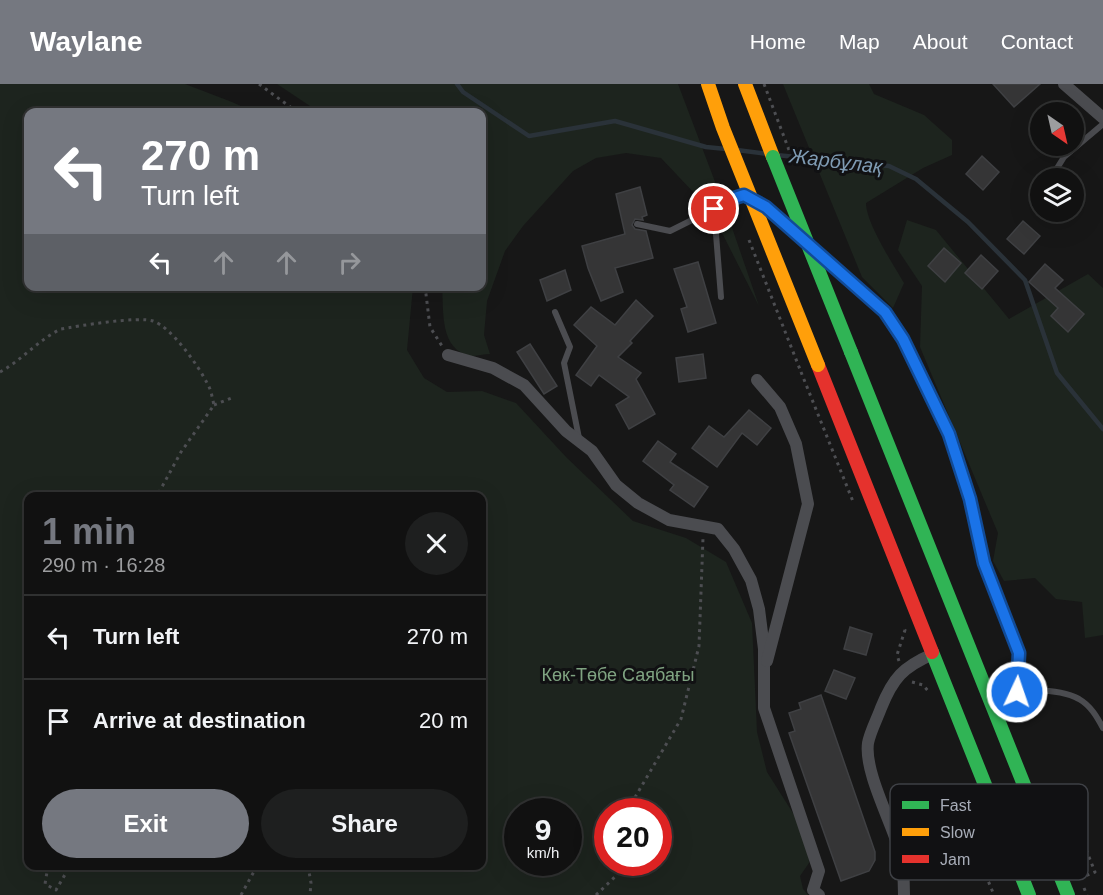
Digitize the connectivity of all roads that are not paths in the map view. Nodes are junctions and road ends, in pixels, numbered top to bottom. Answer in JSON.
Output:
{"nodes":[{"id":1,"x":708,"y":84,"type":"edge"},
{"id":2,"x":745,"y":84,"type":"edge"},
{"id":3,"x":1064,"y":84,"type":"edge"},
{"id":4,"x":1103,"y":118,"type":"edge"},
{"id":5,"x":1103,"y":124,"type":"edge"},
{"id":6,"x":1057,"y":168,"type":"edge"},
{"id":7,"x":714,"y":209,"type":"junction"},
{"id":8,"x":637,"y":224,"type":"dead end"},
{"id":9,"x":721,"y":297,"type":"dead end"},
{"id":10,"x":555,"y":312,"type":"dead end"},
{"id":11,"x":448,"y":355,"type":"road end"},
{"id":12,"x":757,"y":380,"type":"dead end"},
{"id":13,"x":580,"y":442,"type":"junction"},
{"id":14,"x":933,"y":654,"type":"junction"},
{"id":15,"x":764,"y":670,"type":"junction"},
{"id":16,"x":1017,"y":692,"type":"junction"},
{"id":17,"x":989,"y":698,"type":"junction"},
{"id":18,"x":1103,"y":728,"type":"edge"},
{"id":19,"x":985,"y":784,"type":"edge"},
{"id":20,"x":1023,"y":784,"type":"edge"},
{"id":21,"x":890,"y":823,"type":"edge"},
{"id":22,"x":903,"y":880,"type":"edge"},
{"id":23,"x":1023,"y":880,"type":"edge"},
{"id":24,"x":1062,"y":880,"type":"edge"},
{"id":25,"x":819,"y":895,"type":"edge"},
{"id":26,"x":904,"y":895,"type":"edge"},
{"id":27,"x":1029,"y":895,"type":"edge"},
{"id":28,"x":1068,"y":895,"type":"edge"}],
"edges":[{"from":1,"to":14,"type":"main road","bridge":true},
{"from":2,"to":17,"type":"main road","bridge":true},
{"from":3,"to":4,"type":"street"},
{"from":5,"to":6,"type":"lane"},
{"from":7,"to":8,"type":"lane"},
{"from":7,"to":9,"type":"lane"},
{"from":7,"to":16,"type":"lane"},
{"from":10,"to":13,"type":"lane"},
{"from":11,"to":13,"type":"street"},
{"from":12,"to":15,"type":"street"},
{"from":13,"to":15,"type":"street"},
{"from":14,"to":19,"type":"main road"},
{"from":14,"to":21,"type":"street"},
{"from":15,"to":25,"type":"street"},
{"from":16,"to":17,"type":"lane"},
{"from":16,"to":18,"type":"lane"},
{"from":17,"to":20,"type":"main road"},
{"from":22,"to":26,"type":"street"},
{"from":23,"to":27,"type":"main road"},
{"from":24,"to":28,"type":"main road"}]}
